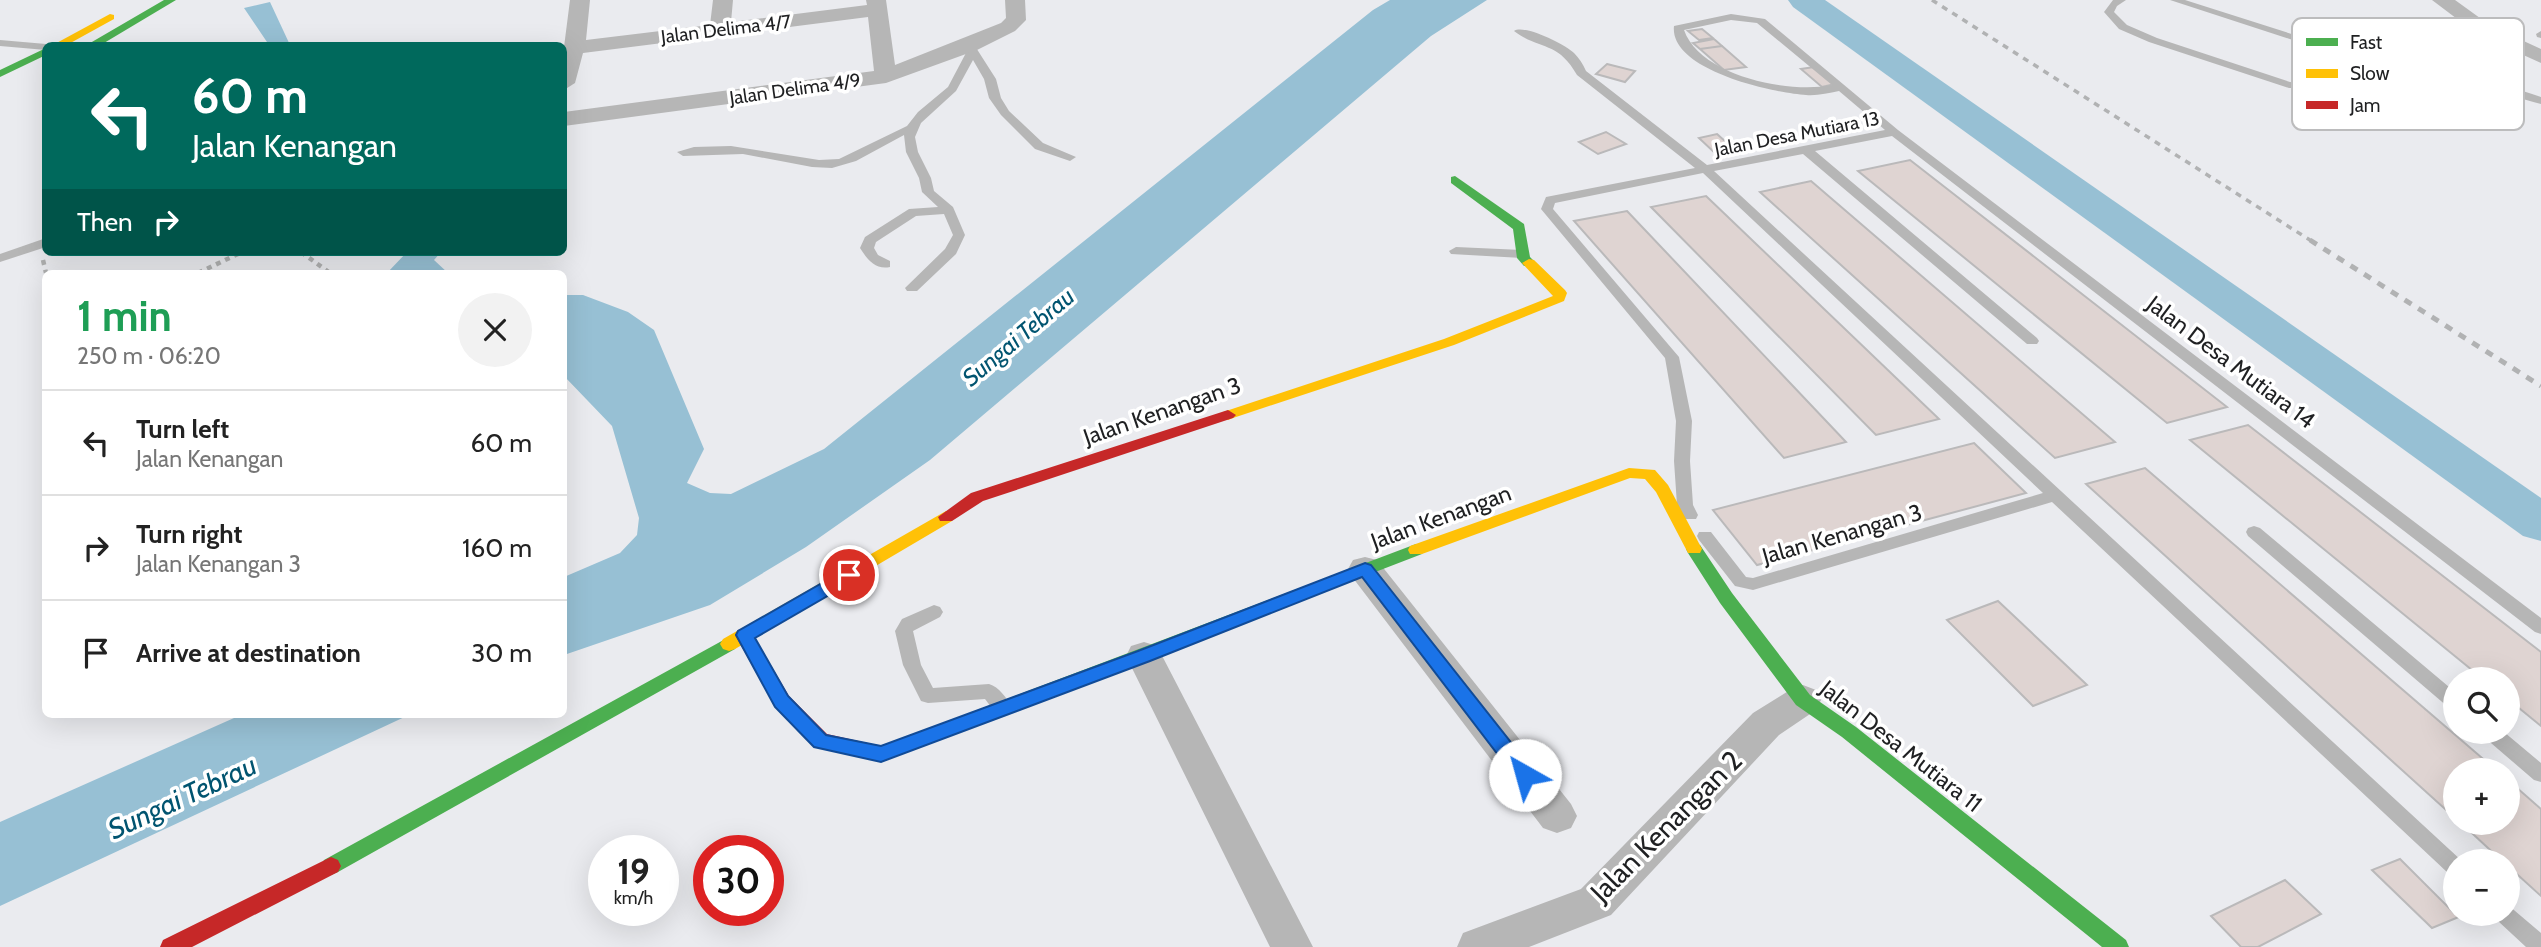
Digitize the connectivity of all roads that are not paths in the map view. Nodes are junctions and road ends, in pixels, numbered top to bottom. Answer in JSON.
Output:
{"nodes":[{"id":1,"x":171,"y":0,"type":"edge"},
{"id":2,"x":580,"y":0,"type":"edge"},
{"id":3,"x":723,"y":0,"type":"edge"},
{"id":4,"x":2121,"y":0,"type":"edge"},
{"id":5,"x":2175,"y":0,"type":"edge"},
{"id":6,"x":2442,"y":0,"type":"edge"},
{"id":7,"x":877,"y":5,"type":"edge"},
{"id":8,"x":124,"y":8,"type":"dead end"},
{"id":9,"x":1015,"y":10,"type":"edge"},
{"id":10,"x":2467,"y":18,"type":"edge"},
{"id":11,"x":720,"y":30,"type":"junction"},
{"id":12,"x":1519,"y":31,"type":"dead end"},
{"id":13,"x":2292,"y":37,"type":"edge"},
{"id":14,"x":63,"y":42,"type":"edge"},
{"id":15,"x":97,"y":42,"type":"edge"},
{"id":16,"x":0,"y":43,"type":"edge"},
{"id":17,"x":42,"y":48,"type":"edge"},
{"id":18,"x":573,"y":48,"type":"junction"},
{"id":19,"x":971,"y":48,"type":"junction"},
{"id":20,"x":2524,"y":49,"type":"edge"},
{"id":21,"x":42,"y":51,"type":"edge"},
{"id":22,"x":2541,"y":57,"type":"edge"},
{"id":23,"x":42,"y":70,"type":"edge"},
{"id":24,"x":567,"y":71,"type":"edge"},
{"id":25,"x":0,"y":74,"type":"edge"},
{"id":26,"x":886,"y":76,"type":"junction"},
{"id":27,"x":2292,"y":85,"type":"edge"},
{"id":28,"x":1841,"y":87,"type":"junction"},
{"id":29,"x":0,"y":90,"type":"edge"},
{"id":30,"x":2524,"y":96,"type":"edge"},
{"id":31,"x":2541,"y":101,"type":"edge"},
{"id":32,"x":567,"y":119,"type":"edge"},
{"id":33,"x":910,"y":130,"type":"junction"},
{"id":34,"x":1894,"y":132,"type":"junction"},
{"id":35,"x":1806,"y":150,"type":"junction"},
{"id":36,"x":683,"y":152,"type":"dead end"},
{"id":37,"x":1070,"y":157,"type":"dead end"},
{"id":38,"x":1706,"y":170,"type":"junction"},
{"id":39,"x":1455,"y":180,"type":"dead end"},
{"id":40,"x":928,"y":192,"type":"junction"},
{"id":41,"x":949,"y":210,"type":"junction"},
{"id":42,"x":913,"y":212,"type":"junction"},
{"id":43,"x":42,"y":243,"type":"edge"},
{"id":44,"x":1456,"y":251,"type":"dead end"},
{"id":45,"x":1522,"y":254,"type":"junction"},
{"id":46,"x":0,"y":258,"type":"edge"},
{"id":47,"x":885,"y":264,"type":"dead end"},
{"id":48,"x":912,"y":288,"type":"dead end"},
{"id":49,"x":2032,"y":341,"type":"dead end"},
{"id":50,"x":1649,"y":474,"type":"joint"},
{"id":51,"x":2056,"y":495,"type":"junction"},
{"id":52,"x":2254,"y":532,"type":"dead end"},
{"id":53,"x":1365,"y":569,"type":"junction"},
{"id":54,"x":934,"y":612,"type":"dead end"},
{"id":55,"x":2541,"y":627,"type":"edge"},
{"id":56,"x":744,"y":635,"type":"junction"},
{"id":57,"x":1144,"y":656,"type":"junction"},
{"id":58,"x":2443,"y":692,"type":"edge"},
{"id":59,"x":1803,"y":700,"type":"junction"},
{"id":60,"x":1003,"y":708,"type":"junction"},
{"id":61,"x":2505,"y":744,"type":"edge"},
{"id":62,"x":2541,"y":774,"type":"edge"},
{"id":63,"x":1557,"y":816,"type":"dead end"},
{"id":64,"x":2443,"y":856,"type":"edge"},
{"id":65,"x":2518,"y":926,"type":"edge"},
{"id":66,"x":171,"y":947,"type":"edge"},
{"id":67,"x":1292,"y":947,"type":"edge"},
{"id":68,"x":1478,"y":947,"type":"edge"},
{"id":69,"x":2118,"y":947,"type":"edge"},
{"id":70,"x":2541,"y":947,"type":"edge"}],
"edges":[{"from":1,"to":15,"type":"street"},
{"from":2,"to":18,"type":"street"},
{"from":3,"to":11,"type":"street"},
{"from":4,"to":27,"type":"lane"},
{"from":5,"to":13,"type":"lane"},
{"from":6,"to":10,"type":"street"},
{"from":7,"to":11,"type":"street","name":"Jalan Delima 4/7"},
{"from":7,"to":26,"type":"street"},
{"from":8,"to":14,"type":"street"},
{"from":9,"to":19,"type":"street","name":"Jalan Delima 4/9"},
{"from":11,"to":18,"type":"street","name":"Jalan Delima 4/7"},
{"from":12,"to":38,"type":"lane"},
{"from":16,"to":17,"type":"lane"},
{"from":18,"to":24,"type":"street"},
{"from":19,"to":26,"type":"street","name":"Jalan Delima 4/9"},
{"from":19,"to":33,"type":"lane"},
{"from":19,"to":37,"type":"lane"},
{"from":20,"to":22,"type":"street"},
{"from":21,"to":25,"type":"street"},
{"from":23,"to":29,"type":"street"},
{"from":26,"to":32,"type":"street","name":"Jalan Delima 4/9"},
{"from":28,"to":28,"type":"lane","name":"Jalan Desa Mutiara 14"},
{"from":28,"to":34,"type":"lane","name":"Jalan Desa Mutiara 14"},
{"from":30,"to":31,"type":"lane"},
{"from":33,"to":36,"type":"lane"},
{"from":33,"to":40,"type":"lane"},
{"from":34,"to":35,"type":"lane","name":"Jalan Desa Mutiara 13"},
{"from":34,"to":55,"type":"lane","name":"Jalan Desa Mutiara 14"},
{"from":35,"to":38,"type":"lane","name":"Jalan Desa Mutiara 13"},
{"from":35,"to":49,"type":"lane"},
{"from":38,"to":51,"type":"lane"},
{"from":38,"to":51,"type":"lane","name":"Jalan Kenangan 3"},
{"from":39,"to":45,"type":"street"},
{"from":40,"to":41,"type":"lane"},
{"from":40,"to":42,"type":"lane"},
{"from":41,"to":42,"type":"lane"},
{"from":41,"to":48,"type":"lane"},
{"from":42,"to":47,"type":"lane"},
{"from":43,"to":46,"type":"lane"},
{"from":44,"to":45,"type":"lane"},
{"from":45,"to":56,"type":"street","name":"Jalan Kenangan 3"},
{"from":50,"to":53,"type":"street","name":"Jalan Kenangan"},
{"from":50,"to":59,"type":"street","name":"Jalan Desa Mutiara 11"},
{"from":51,"to":64,"type":"lane"},
{"from":52,"to":58,"type":"lane"},
{"from":53,"to":57,"type":"street","name":"Jalan Kenangan"},
{"from":53,"to":63,"type":"street"},
{"from":54,"to":60,"type":"lane"},
{"from":56,"to":60,"type":"street","name":"Jalan Kenangan"},
{"from":56,"to":66,"type":"street"},
{"from":57,"to":60,"type":"street","name":"Jalan Kenangan"},
{"from":57,"to":67,"type":"street"},
{"from":59,"to":68,"type":"street","name":"Jalan Kenangan 2"},
{"from":59,"to":69,"type":"street","name":"Jalan Desa Mutiara 11"},
{"from":61,"to":62,"type":"lane"},
{"from":65,"to":70,"type":"lane"}]}
